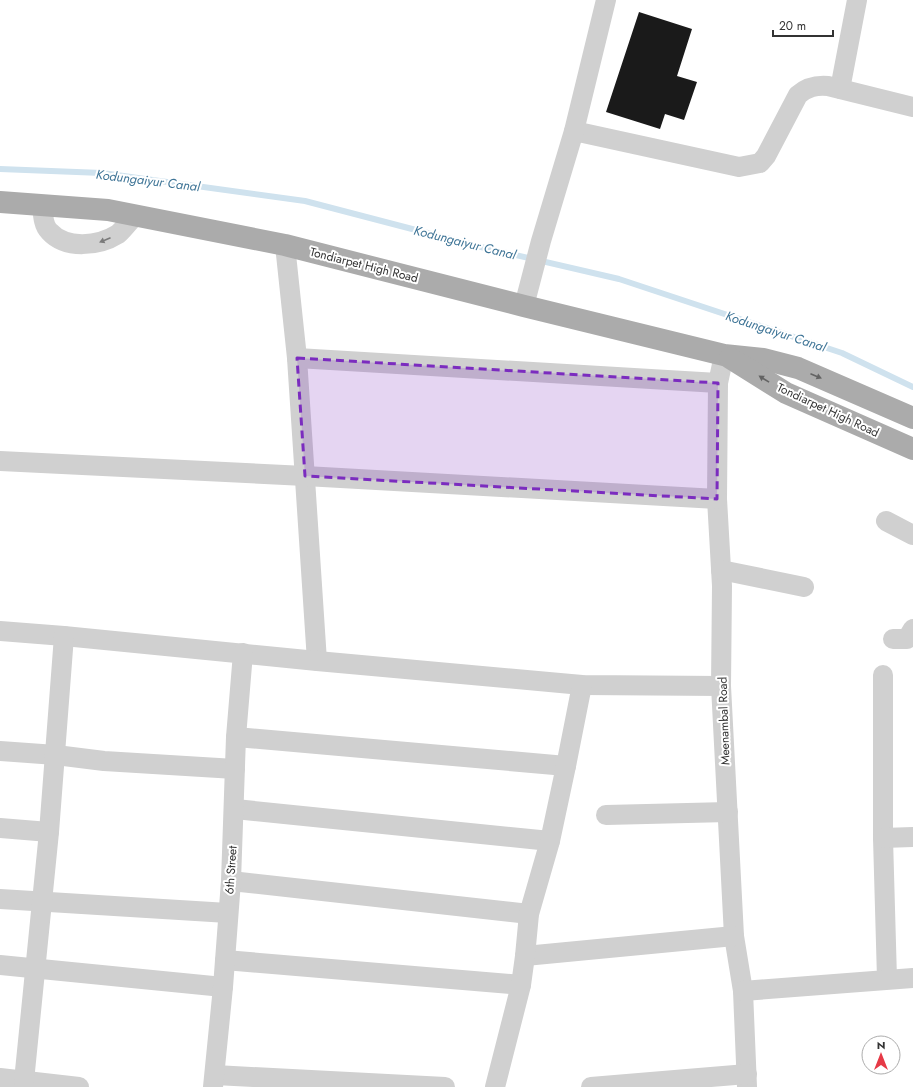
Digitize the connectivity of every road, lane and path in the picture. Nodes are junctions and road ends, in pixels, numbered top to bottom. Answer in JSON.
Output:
{"nodes":[{"id":1,"x":606,"y":0,"type":"edge"},
{"id":2,"x":857,"y":0,"type":"edge"},
{"id":3,"x":840,"y":89,"type":"junction"},
{"id":4,"x":913,"y":107,"type":"edge"},
{"id":5,"x":574,"y":131,"type":"junction"},
{"id":6,"x":0,"y":202,"type":"edge"},
{"id":7,"x":42,"y":205,"type":"junction"},
{"id":8,"x":134,"y":216,"type":"junction"},
{"id":9,"x":285,"y":245,"type":"junction"},
{"id":10,"x":524,"y":306,"type":"junction"},
{"id":11,"x":724,"y":354,"type":"junction"},
{"id":12,"x":297,"y":358,"type":"junction"},
{"id":13,"x":718,"y":383,"type":"junction"},
{"id":14,"x":913,"y":418,"type":"edge"},
{"id":15,"x":913,"y":449,"type":"edge"},
{"id":16,"x":0,"y":461,"type":"edge"},
{"id":17,"x":305,"y":476,"type":"junction"},
{"id":18,"x":717,"y":499,"type":"junction"},
{"id":19,"x":886,"y":521,"type":"dead end"},
{"id":20,"x":913,"y":535,"type":"edge"},
{"id":21,"x":721,"y":570,"type":"junction"},
{"id":22,"x":804,"y":587,"type":"dead end"},
{"id":23,"x":913,"y":629,"type":"edge"},
{"id":24,"x":0,"y":631,"type":"edge"},
{"id":25,"x":64,"y":636,"type":"junction"},
{"id":26,"x":893,"y":639,"type":"dead end"},
{"id":27,"x":243,"y":653,"type":"junction"},
{"id":28,"x":318,"y":661,"type":"junction"},
{"id":29,"x":883,"y":675,"type":"dead end"},
{"id":30,"x":582,"y":684,"type":"junction"},
{"id":31,"x":721,"y":686,"type":"junction"},
{"id":32,"x":236,"y":737,"type":"junction"},
{"id":33,"x":0,"y":751,"type":"edge"},
{"id":34,"x":56,"y":755,"type":"junction"},
{"id":35,"x":566,"y":766,"type":"junction"},
{"id":36,"x":235,"y":769,"type":"junction"},
{"id":37,"x":235,"y":809,"type":"junction"},
{"id":38,"x":728,"y":812,"type":"junction"},
{"id":39,"x":606,"y":815,"type":"dead end"},
{"id":40,"x":0,"y":828,"type":"edge"},
{"id":41,"x":49,"y":832,"type":"junction"},
{"id":42,"x":913,"y":837,"type":"edge"},
{"id":43,"x":883,"y":838,"type":"junction"},
{"id":44,"x":550,"y":841,"type":"junction"},
{"id":45,"x":231,"y":881,"type":"junction"},
{"id":46,"x":0,"y":899,"type":"edge"},
{"id":47,"x":42,"y":902,"type":"junction"},
{"id":48,"x":228,"y":913,"type":"junction"},
{"id":49,"x":529,"y":914,"type":"junction"},
{"id":50,"x":734,"y":936,"type":"junction"},
{"id":51,"x":525,"y":956,"type":"junction"},
{"id":52,"x":225,"y":960,"type":"junction"},
{"id":53,"x":0,"y":965,"type":"edge"},
{"id":54,"x":35,"y":968,"type":"junction"},
{"id":55,"x":913,"y":978,"type":"edge"},
{"id":56,"x":887,"y":979,"type":"junction"},
{"id":57,"x":521,"y":985,"type":"junction"},
{"id":58,"x":223,"y":987,"type":"junction"},
{"id":59,"x":743,"y":991,"type":"junction"},
{"id":60,"x":0,"y":1078,"type":"edge"},
{"id":61,"x":24,"y":1081,"type":"junction"},
{"id":62,"x":214,"y":1081,"type":"edge"},
{"id":63,"x":747,"y":1081,"type":"edge"},
{"id":64,"x":78,"y":1087,"type":"edge"},
{"id":65,"x":445,"y":1087,"type":"edge"},
{"id":66,"x":495,"y":1087,"type":"edge"},
{"id":67,"x":591,"y":1087,"type":"edge"}],
"edges":[{"from":1,"to":5,"type":"street"},
{"from":2,"to":3,"type":"street"},
{"from":3,"to":4,"type":"street"},
{"from":3,"to":5,"type":"street"},
{"from":5,"to":10,"type":"street"},
{"from":6,"to":7,"type":"main road","name":"Tondiarpet High Road"},
{"from":7,"to":8,"type":"main road","name":"Tondiarpet High Road"},
{"from":8,"to":7,"type":"street","one_way":true},
{"from":8,"to":9,"type":"main road","name":"Tondiarpet High Road"},
{"from":9,"to":10,"type":"main road","name":"Tondiarpet High Road"},
{"from":9,"to":12,"type":"street"},
{"from":10,"to":11,"type":"main road","name":"Tondiarpet High Road"},
{"from":11,"to":13,"type":"street","name":"Meenambal Road"},
{"from":11,"to":14,"type":"main road","name":"Tondiarpet High Road","one_way":true},
{"from":15,"to":11,"type":"main road","name":"Tondiarpet High Road","one_way":true},
{"from":12,"to":13,"type":"street"},
{"from":12,"to":17,"type":"street"},
{"from":13,"to":18,"type":"street","name":"Meenambal Road"},
{"from":16,"to":17,"type":"street"},
{"from":17,"to":18,"type":"street"},
{"from":17,"to":28,"type":"street"},
{"from":18,"to":21,"type":"street","name":"Meenambal Road"},
{"from":19,"to":20,"type":"street"},
{"from":21,"to":22,"type":"street"},
{"from":21,"to":31,"type":"street","name":"Meenambal Road"},
{"from":23,"to":26,"type":"street"},
{"from":24,"to":25,"type":"street"},
{"from":25,"to":27,"type":"street"},
{"from":25,"to":34,"type":"street"},
{"from":27,"to":28,"type":"street"},
{"from":27,"to":32,"type":"street","name":"6th Street"},
{"from":28,"to":30,"type":"street"},
{"from":29,"to":43,"type":"street"},
{"from":30,"to":31,"type":"street"},
{"from":30,"to":35,"type":"street"},
{"from":31,"to":38,"type":"street","name":"Meenambal Road"},
{"from":32,"to":35,"type":"street"},
{"from":32,"to":36,"type":"street","name":"6th Street"},
{"from":33,"to":34,"type":"street"},
{"from":34,"to":36,"type":"street"},
{"from":34,"to":41,"type":"street"},
{"from":35,"to":44,"type":"street"},
{"from":36,"to":37,"type":"street","name":"6th Street"},
{"from":37,"to":44,"type":"street"},
{"from":37,"to":45,"type":"street","name":"6th Street"},
{"from":38,"to":39,"type":"street"},
{"from":38,"to":50,"type":"street","name":"Meenambal Road"},
{"from":40,"to":41,"type":"street"},
{"from":41,"to":47,"type":"street"},
{"from":42,"to":43,"type":"street"},
{"from":43,"to":56,"type":"street"},
{"from":44,"to":49,"type":"street"},
{"from":45,"to":48,"type":"street","name":"6th Street"},
{"from":45,"to":49,"type":"street"},
{"from":46,"to":47,"type":"street"},
{"from":47,"to":48,"type":"street"},
{"from":47,"to":54,"type":"street"},
{"from":48,"to":52,"type":"street","name":"6th Street"},
{"from":49,"to":51,"type":"street"},
{"from":50,"to":51,"type":"street"},
{"from":50,"to":59,"type":"street","name":"Meenambal Road"},
{"from":51,"to":57,"type":"street"},
{"from":52,"to":57,"type":"street"},
{"from":52,"to":58,"type":"street","name":"6th Street"},
{"from":53,"to":54,"type":"street"},
{"from":54,"to":58,"type":"street"},
{"from":54,"to":61,"type":"street"},
{"from":55,"to":56,"type":"street"},
{"from":56,"to":59,"type":"street"},
{"from":57,"to":66,"type":"street"},
{"from":58,"to":62,"type":"street","name":"6th Street"},
{"from":59,"to":63,"type":"street","name":"Meenambal Road"},
{"from":60,"to":61,"type":"street"},
{"from":61,"to":64,"type":"street"},
{"from":62,"to":65,"type":"street"},
{"from":63,"to":67,"type":"street"}]}
